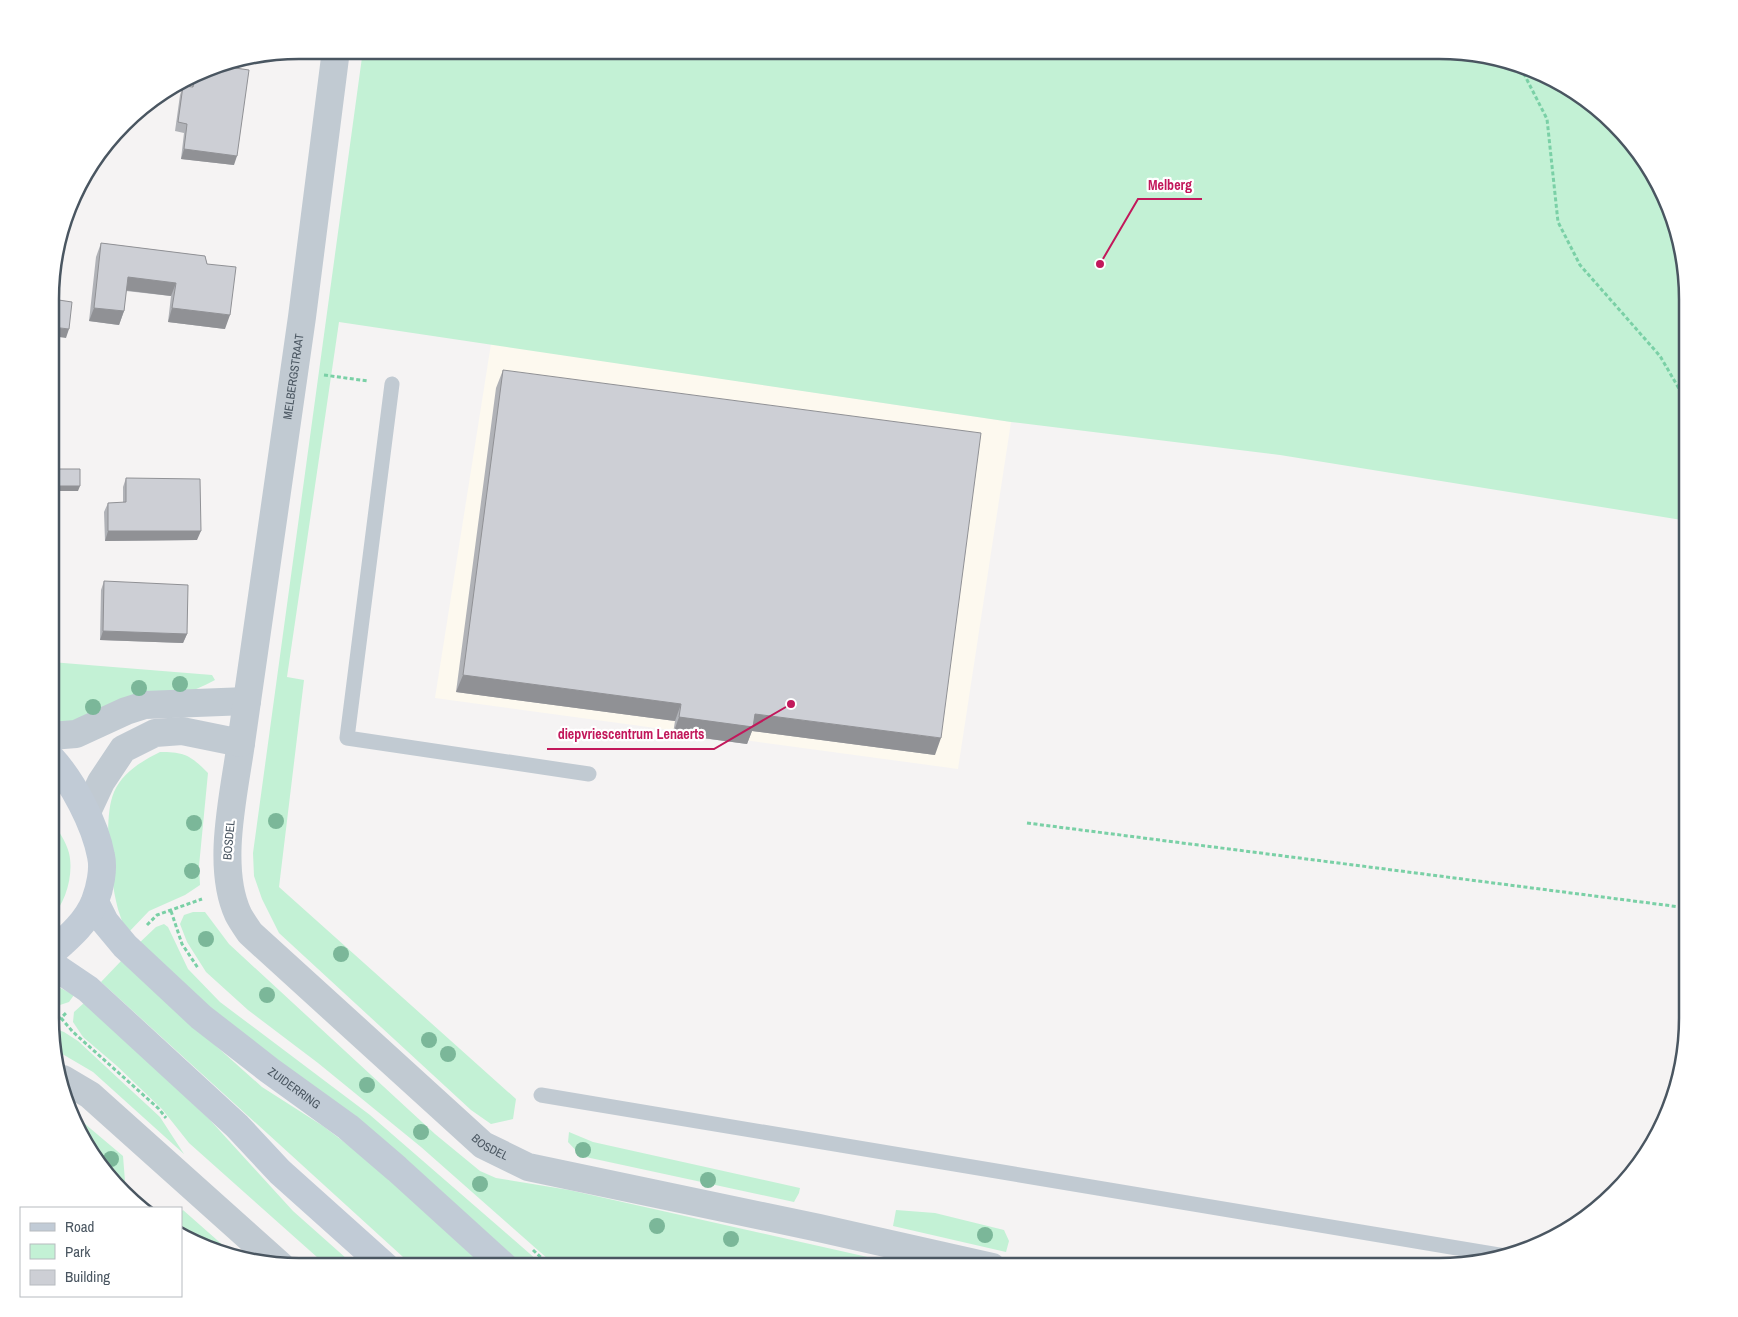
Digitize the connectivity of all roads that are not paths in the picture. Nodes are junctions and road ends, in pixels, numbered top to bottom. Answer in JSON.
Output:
{"nodes":[{"id":1,"x":335,"y":59,"type":"edge"},
{"id":2,"x":392,"y":384,"type":"road end"},
{"id":3,"x":246,"y":702,"type":"junction"},
{"id":4,"x":59,"y":735,"type":"edge"},
{"id":5,"x":241,"y":743,"type":"junction"},
{"id":6,"x":59,"y":767,"type":"edge"},
{"id":7,"x":590,"y":774,"type":"dead end"},
{"id":8,"x":87,"y":812,"type":"junction"},
{"id":9,"x":95,"y":902,"type":"junction"},
{"id":10,"x":59,"y":946,"type":"edge"},
{"id":11,"x":59,"y":969,"type":"edge"},
{"id":12,"x":68,"y":1082,"type":"edge"},
{"id":13,"x":541,"y":1096,"type":"dead end"},
{"id":14,"x":1489,"y":1253,"type":"edge"},
{"id":15,"x":270,"y":1256,"type":"edge"},
{"id":16,"x":377,"y":1258,"type":"edge"},
{"id":17,"x":495,"y":1258,"type":"edge"},
{"id":18,"x":952,"y":1258,"type":"edge"}],
"edges":[{"from":1,"to":3,"type":"street","name":"MELBERGSTRAAT"},
{"from":2,"to":7,"type":"lane"},
{"from":3,"to":4,"type":"street"},
{"from":3,"to":5,"type":"street","name":"BOSDEL"},
{"from":5,"to":8,"type":"street"},
{"from":5,"to":18,"type":"street","name":"BOSDEL"},
{"from":6,"to":8,"type":"main road"},
{"from":8,"to":9,"type":"main road"},
{"from":9,"to":10,"type":"main road"},
{"from":9,"to":17,"type":"main road","name":"ZUIDERRING"},
{"from":11,"to":16,"type":"main road"},
{"from":12,"to":15,"type":"street"},
{"from":13,"to":14,"type":"lane"}]}
